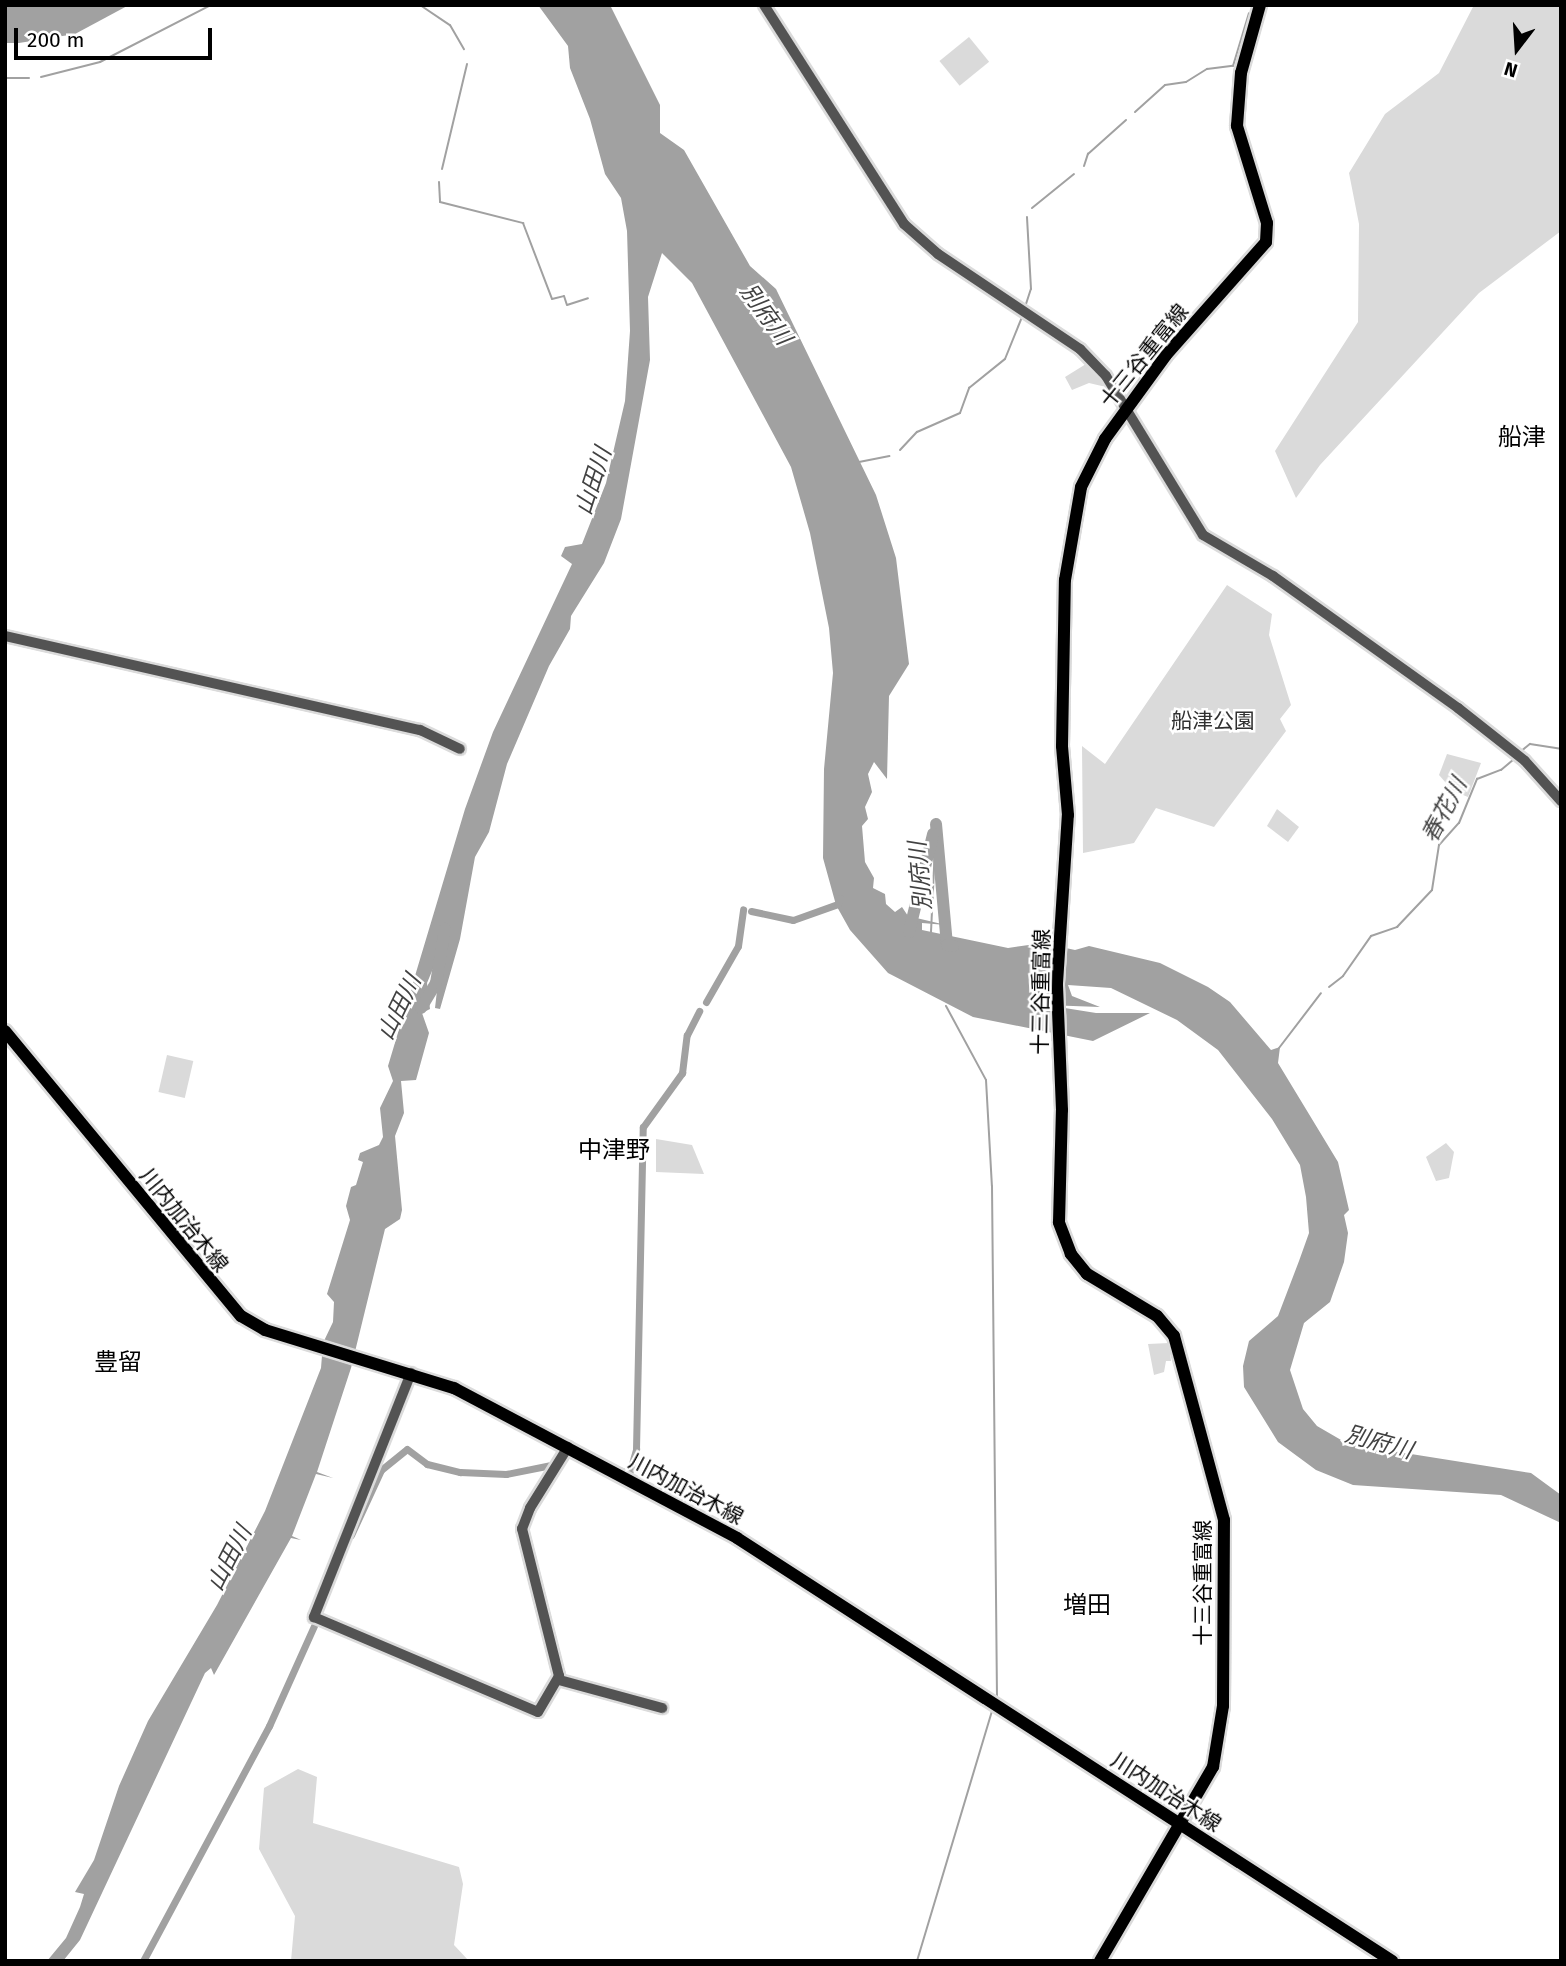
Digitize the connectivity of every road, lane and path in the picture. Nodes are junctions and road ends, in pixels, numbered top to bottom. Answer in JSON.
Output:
{"nodes":[{"id":1,"x":764,"y":5,"type":"edge"},
{"id":2,"x":1260,"y":5,"type":"edge"},
{"id":3,"x":1124,"y":406,"type":"junction"},
{"id":4,"x":5,"y":636,"type":"edge"},
{"id":5,"x":460,"y":748,"type":"dead end"},
{"id":6,"x":1561,"y":801,"type":"edge"},
{"id":7,"x":5,"y":1031,"type":"edge"},
{"id":8,"x":411,"y":1373,"type":"junction"},
{"id":9,"x":568,"y":1447,"type":"junction"},
{"id":10,"x":559,"y":1680,"type":"junction"},
{"id":11,"x":662,"y":1708,"type":"dead end"},
{"id":12,"x":1180,"y":1825,"type":"junction"},
{"id":13,"x":1100,"y":1961,"type":"edge"},
{"id":14,"x":1392,"y":1961,"type":"edge"}],
"edges":[{"from":1,"to":3,"type":"street"},
{"from":2,"to":3,"type":"main road","name":"十三谷重富線"},
{"from":3,"to":6,"type":"street"},
{"from":3,"to":12,"type":"main road","name":"十三谷重富線"},
{"from":4,"to":5,"type":"street"},
{"from":7,"to":8,"type":"main road","name":"川内加治木線"},
{"from":8,"to":9,"type":"main road","name":"川内加治木線"},
{"from":8,"to":10,"type":"street"},
{"from":9,"to":10,"type":"street"},
{"from":9,"to":12,"type":"main road","name":"川内加治木線"},
{"from":10,"to":11,"type":"street"},
{"from":12,"to":13,"type":"main road","name":"十三谷重富線"},
{"from":12,"to":14,"type":"main road","name":"川内加治木線"}]}
